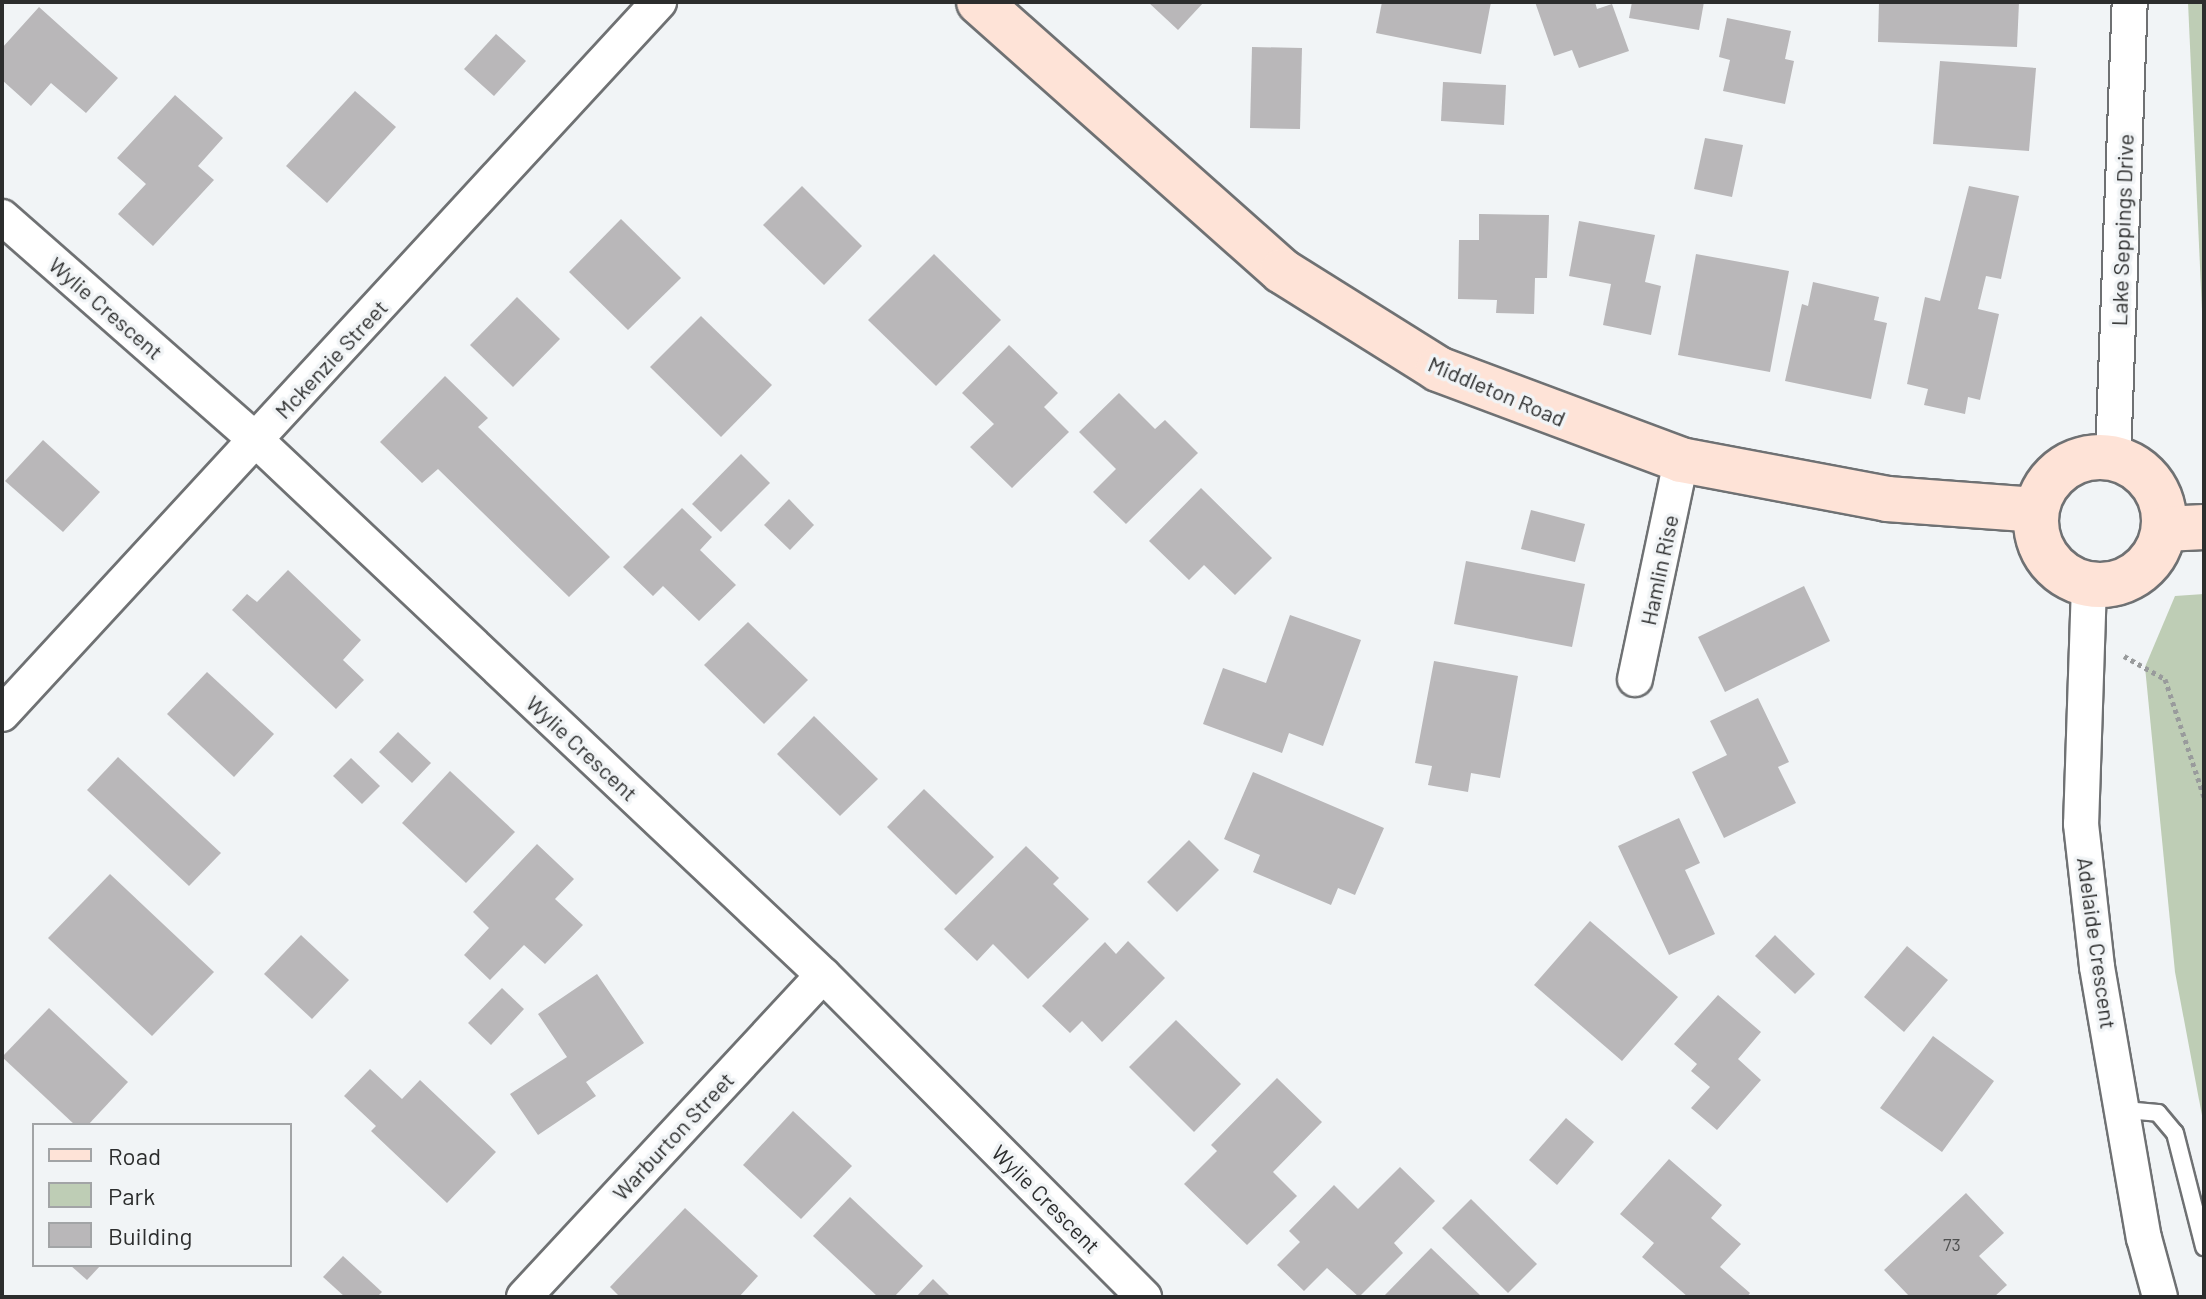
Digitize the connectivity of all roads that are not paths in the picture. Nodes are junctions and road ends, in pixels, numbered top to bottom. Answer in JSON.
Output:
{"nodes":[{"id":1,"x":659,"y":2,"type":"edge"},
{"id":2,"x":979,"y":2,"type":"edge"},
{"id":3,"x":2130,"y":2,"type":"edge"},
{"id":4,"x":2,"y":217,"type":"edge"},
{"id":5,"x":256,"y":440,"type":"junction"},
{"id":6,"x":2113,"y":458,"type":"junction"},
{"id":7,"x":1681,"y":460,"type":"junction"},
{"id":8,"x":2036,"y":510,"type":"junction"},
{"id":9,"x":2185,"y":528,"type":"edge"},
{"id":10,"x":2089,"y":585,"type":"junction"},
{"id":11,"x":1635,"y":679,"type":"dead end"},
{"id":12,"x":2,"y":714,"type":"edge"},
{"id":13,"x":823,"y":975,"type":"junction"},
{"id":14,"x":2125,"y":1110,"type":"junction"},
{"id":15,"x":2204,"y":1247,"type":"edge"},
{"id":16,"x":524,"y":1297,"type":"edge"},
{"id":17,"x":1144,"y":1297,"type":"edge"},
{"id":18,"x":2160,"y":1297,"type":"edge"}],
"edges":[{"from":1,"to":5,"type":"street","name":"Mckenzie Street"},
{"from":2,"to":7,"type":"main road","name":"Middleton Road"},
{"from":3,"to":6,"type":"street","name":"Lake Seppings Drive"},
{"from":4,"to":5,"type":"street","name":"Wylie Crescent"},
{"from":5,"to":12,"type":"street","name":"Mckenzie Street"},
{"from":5,"to":13,"type":"street","name":"Wylie Crescent"},
{"from":6,"to":8,"type":"main road"},
{"from":6,"to":9,"type":"main road"},
{"from":7,"to":8,"type":"main road","name":"Middleton Road"},
{"from":7,"to":11,"type":"street","name":"Hamlin Rise"},
{"from":8,"to":10,"type":"main road"},
{"from":9,"to":10,"type":"main road"},
{"from":10,"to":14,"type":"street","name":"Adelaide Crescent"},
{"from":13,"to":16,"type":"street","name":"Warburton Street"},
{"from":13,"to":17,"type":"street","name":"Wylie Crescent"},
{"from":14,"to":15,"type":"lane"},
{"from":14,"to":18,"type":"street","name":"Adelaide Crescent"}]}
